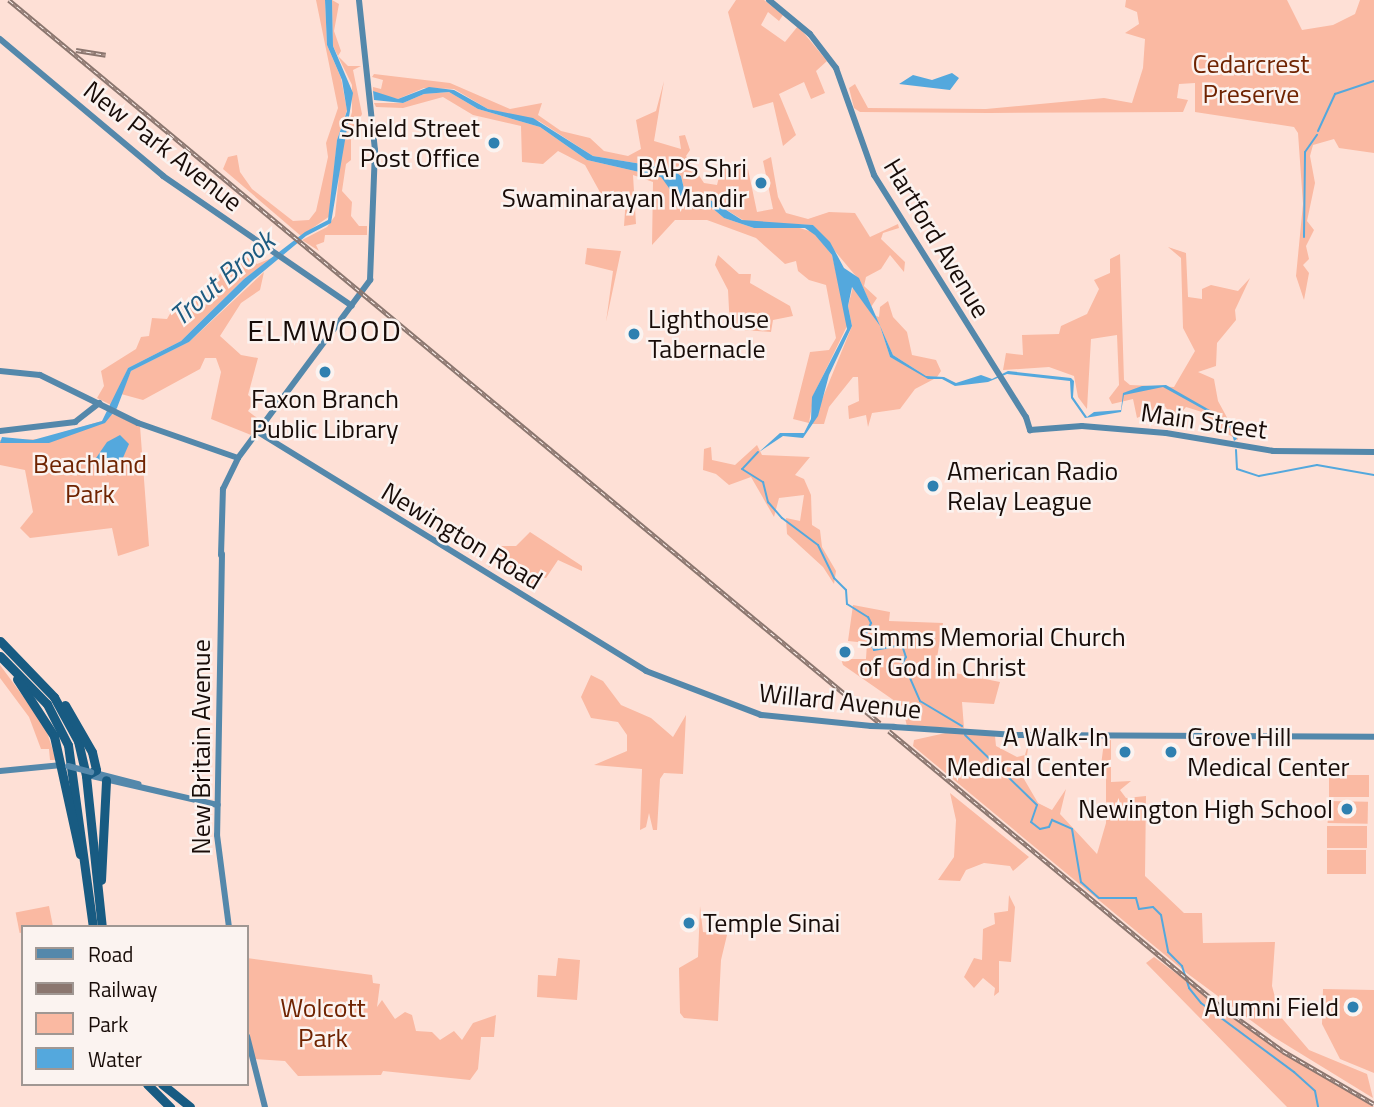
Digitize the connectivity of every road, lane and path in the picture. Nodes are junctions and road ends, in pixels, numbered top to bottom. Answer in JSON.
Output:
{"nodes":[{"id":1,"x":359,"y":0,"type":"edge"},
{"id":2,"x":769,"y":0,"type":"edge"},
{"id":3,"x":0,"y":39,"type":"edge"},
{"id":4,"x":352,"y":306,"type":"junction"},
{"id":5,"x":0,"y":371,"type":"edge"},
{"id":6,"x":99,"y":403,"type":"junction"},
{"id":7,"x":0,"y":430,"type":"edge"},
{"id":8,"x":1030,"y":430,"type":"joint"},
{"id":9,"x":258,"y":432,"type":"junction"},
{"id":10,"x":1374,"y":452,"type":"edge"},
{"id":11,"x":238,"y":458,"type":"junction"},
{"id":12,"x":0,"y":641,"type":"edge"},
{"id":13,"x":4,"y":659,"type":"edge"},
{"id":14,"x":646,"y":671,"type":"joint"},
{"id":15,"x":39,"y":680,"type":"junction"},
{"id":16,"x":1374,"y":737,"type":"edge"},
{"id":17,"x":60,"y":768,"type":"junction"},
{"id":18,"x":0,"y":771,"type":"edge"},
{"id":19,"x":91,"y":774,"type":"junction"},
{"id":20,"x":106,"y":780,"type":"junction"},
{"id":21,"x":118,"y":781,"type":"junction"},
{"id":22,"x":218,"y":805,"type":"junction"},
{"id":23,"x":89,"y":897,"type":"junction"},
{"id":24,"x":93,"y":925,"type":"edge"},
{"id":25,"x":104,"y":925,"type":"edge"},
{"id":26,"x":104,"y":925,"type":"edge"},
{"id":27,"x":229,"y":925,"type":"edge"},
{"id":28,"x":248,"y":1043,"type":"edge"},
{"id":29,"x":149,"y":1086,"type":"edge"},
{"id":30,"x":163,"y":1086,"type":"edge"},
{"id":31,"x":164,"y":1086,"type":"edge"},
{"id":32,"x":170,"y":1107,"type":"edge"},
{"id":33,"x":183,"y":1107,"type":"edge"},
{"id":34,"x":190,"y":1107,"type":"edge"},
{"id":35,"x":263,"y":1107,"type":"edge"}],
"edges":[{"from":1,"to":4,"type":"main road","name":"New Britain Avenue"},
{"from":2,"to":8,"type":"main road","name":"Hartford Avenue"},
{"from":3,"to":4,"type":"main road","name":"New Park Avenue"},
{"from":4,"to":9,"type":"main road","name":"New Britain Avenue"},
{"from":5,"to":6,"type":"main road"},
{"from":6,"to":7,"type":"main road"},
{"from":6,"to":11,"type":"main road"},
{"from":8,"to":10,"type":"main road","name":"Main Street"},
{"from":9,"to":11,"type":"main road","name":"New Britain Avenue"},
{"from":9,"to":14,"type":"main road","name":"Newington Road"},
{"from":11,"to":22,"type":"main road","name":"New Britain Avenue"},
{"from":12,"to":15,"type":"highway"},
{"from":13,"to":17,"type":"highway"},
{"from":13,"to":23,"type":"highway"},
{"from":14,"to":16,"type":"main road","name":"Willard Avenue","bridge":true},
{"from":15,"to":19,"type":"highway"},
{"from":15,"to":25,"type":"highway"},
{"from":17,"to":18,"type":"main road"},
{"from":17,"to":19,"type":"main road","bridge":true},
{"from":17,"to":23,"type":"highway"},
{"from":19,"to":20,"type":"main road"},
{"from":19,"to":21,"type":"main road"},
{"from":20,"to":21,"type":"main road"},
{"from":20,"to":26,"type":"highway"},
{"from":21,"to":22,"type":"main road"},
{"from":22,"to":27,"type":"main road","name":"New Britain Avenue"},
{"from":23,"to":24,"type":"highway"},
{"from":28,"to":35,"type":"main road"},
{"from":29,"to":32,"type":"highway"},
{"from":30,"to":33,"type":"highway"},
{"from":31,"to":34,"type":"highway"}]}
